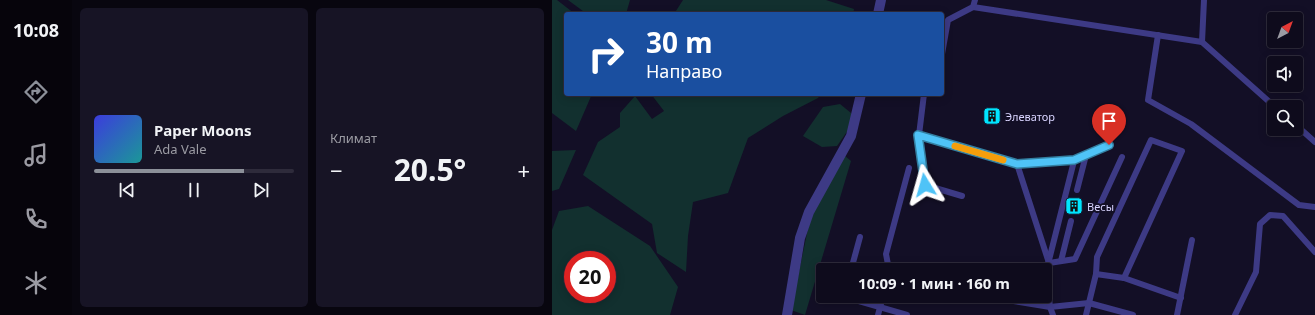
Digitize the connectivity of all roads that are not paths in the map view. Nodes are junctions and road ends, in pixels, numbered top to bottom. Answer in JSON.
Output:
{"nodes":[{"id":1,"x":882,"y":0,"type":"edge"},
{"id":2,"x":975,"y":0,"type":"edge"},
{"id":3,"x":1204,"y":0,"type":"edge"},
{"id":4,"x":973,"y":7,"type":"junction"},
{"id":5,"x":879,"y":12,"type":"edge"},
{"id":6,"x":1158,"y":35,"type":"junction"},
{"id":7,"x":1202,"y":42,"type":"junction"},
{"id":8,"x":944,"y":43,"type":"edge"},
{"id":9,"x":861,"y":96,"type":"edge"},
{"id":10,"x":924,"y":96,"type":"edge"},
{"id":11,"x":1267,"y":100,"type":"edge"},
{"id":12,"x":1303,"y":131,"type":"edge"},
{"id":13,"x":918,"y":135,"type":"junction"},
{"id":14,"x":1315,"y":142,"type":"edge"},
{"id":15,"x":1109,"y":145,"type":"dead end"},
{"id":16,"x":1086,"y":155,"type":"junction"},
{"id":17,"x":1122,"y":158,"type":"dead end"},
{"id":18,"x":1074,"y":160,"type":"junction"},
{"id":19,"x":1017,"y":164,"type":"junction"},
{"id":20,"x":909,"y":168,"type":"dead end"},
{"id":21,"x":1077,"y":190,"type":"dead end"},
{"id":22,"x":962,"y":196,"type":"dead end"},
{"id":23,"x":1315,"y":208,"type":"edge"},
{"id":24,"x":1071,"y":221,"type":"dead end"},
{"id":25,"x":860,"y":237,"type":"dead end"},
{"id":26,"x":1192,"y":240,"type":"dead end"},
{"id":27,"x":1315,"y":252,"type":"edge"},
{"id":28,"x":1061,"y":261,"type":"junction"},
{"id":29,"x":853,"y":263,"type":"edge"},
{"id":30,"x":888,"y":263,"type":"edge"},
{"id":31,"x":1049,"y":263,"type":"edge"},
{"id":32,"x":1049,"y":263,"type":"edge"},
{"id":33,"x":1052,"y":263,"type":"edge"},
{"id":34,"x":1096,"y":274,"type":"junction"},
{"id":35,"x":1124,"y":278,"type":"junction"},
{"id":36,"x":1180,"y":298,"type":"junction"},
{"id":37,"x":864,"y":303,"type":"edge"},
{"id":38,"x":881,"y":303,"type":"edge"},
{"id":39,"x":1025,"y":303,"type":"edge"},
{"id":40,"x":1050,"y":303,"type":"edge"},
{"id":41,"x":1089,"y":303,"type":"junction"},
{"id":42,"x":1050,"y":307,"type":"junction"},
{"id":43,"x":880,"y":308,"type":"junction"},
{"id":44,"x":787,"y":315,"type":"edge"},
{"id":45,"x":878,"y":315,"type":"edge"},
{"id":46,"x":907,"y":315,"type":"edge"},
{"id":47,"x":1053,"y":315,"type":"edge"},
{"id":48,"x":1086,"y":315,"type":"edge"},
{"id":49,"x":1133,"y":315,"type":"edge"},
{"id":50,"x":1177,"y":315,"type":"edge"},
{"id":51,"x":1235,"y":315,"type":"edge"}],
"edges":[{"from":1,"to":5,"type":"street"},
{"from":2,"to":4,"type":"lane"},
{"from":3,"to":7,"type":"lane"},
{"from":4,"to":6,"type":"lane"},
{"from":4,"to":8,"type":"lane"},
{"from":6,"to":7,"type":"lane"},
{"from":6,"to":23,"type":"lane"},
{"from":7,"to":11,"type":"lane"},
{"from":9,"to":44,"type":"street"},
{"from":10,"to":13,"type":"lane"},
{"from":12,"to":14,"type":"lane"},
{"from":13,"to":19,"type":"lane"},
{"from":13,"to":22,"type":"lane"},
{"from":15,"to":16,"type":"lane"},
{"from":16,"to":18,"type":"lane"},
{"from":16,"to":21,"type":"lane"},
{"from":17,"to":28,"type":"lane"},
{"from":18,"to":19,"type":"lane"},
{"from":18,"to":32,"type":"lane"},
{"from":19,"to":31,"type":"lane"},
{"from":20,"to":30,"type":"lane"},
{"from":24,"to":28,"type":"lane"},
{"from":25,"to":29,"type":"lane"},
{"from":26,"to":36,"type":"lane"},
{"from":27,"to":51,"type":"lane"},
{"from":28,"to":33,"type":"lane"},
{"from":34,"to":35,"type":"lane"},
{"from":34,"to":35,"type":"lane"},
{"from":34,"to":41,"type":"lane"},
{"from":35,"to":36,"type":"lane"},
{"from":36,"to":50,"type":"lane"},
{"from":37,"to":43,"type":"lane"},
{"from":38,"to":43,"type":"lane"},
{"from":39,"to":42,"type":"lane"},
{"from":40,"to":42,"type":"lane"},
{"from":41,"to":42,"type":"lane"},
{"from":41,"to":48,"type":"lane"},
{"from":41,"to":49,"type":"lane"},
{"from":42,"to":47,"type":"lane"},
{"from":43,"to":45,"type":"lane"},
{"from":43,"to":46,"type":"lane"}]}
